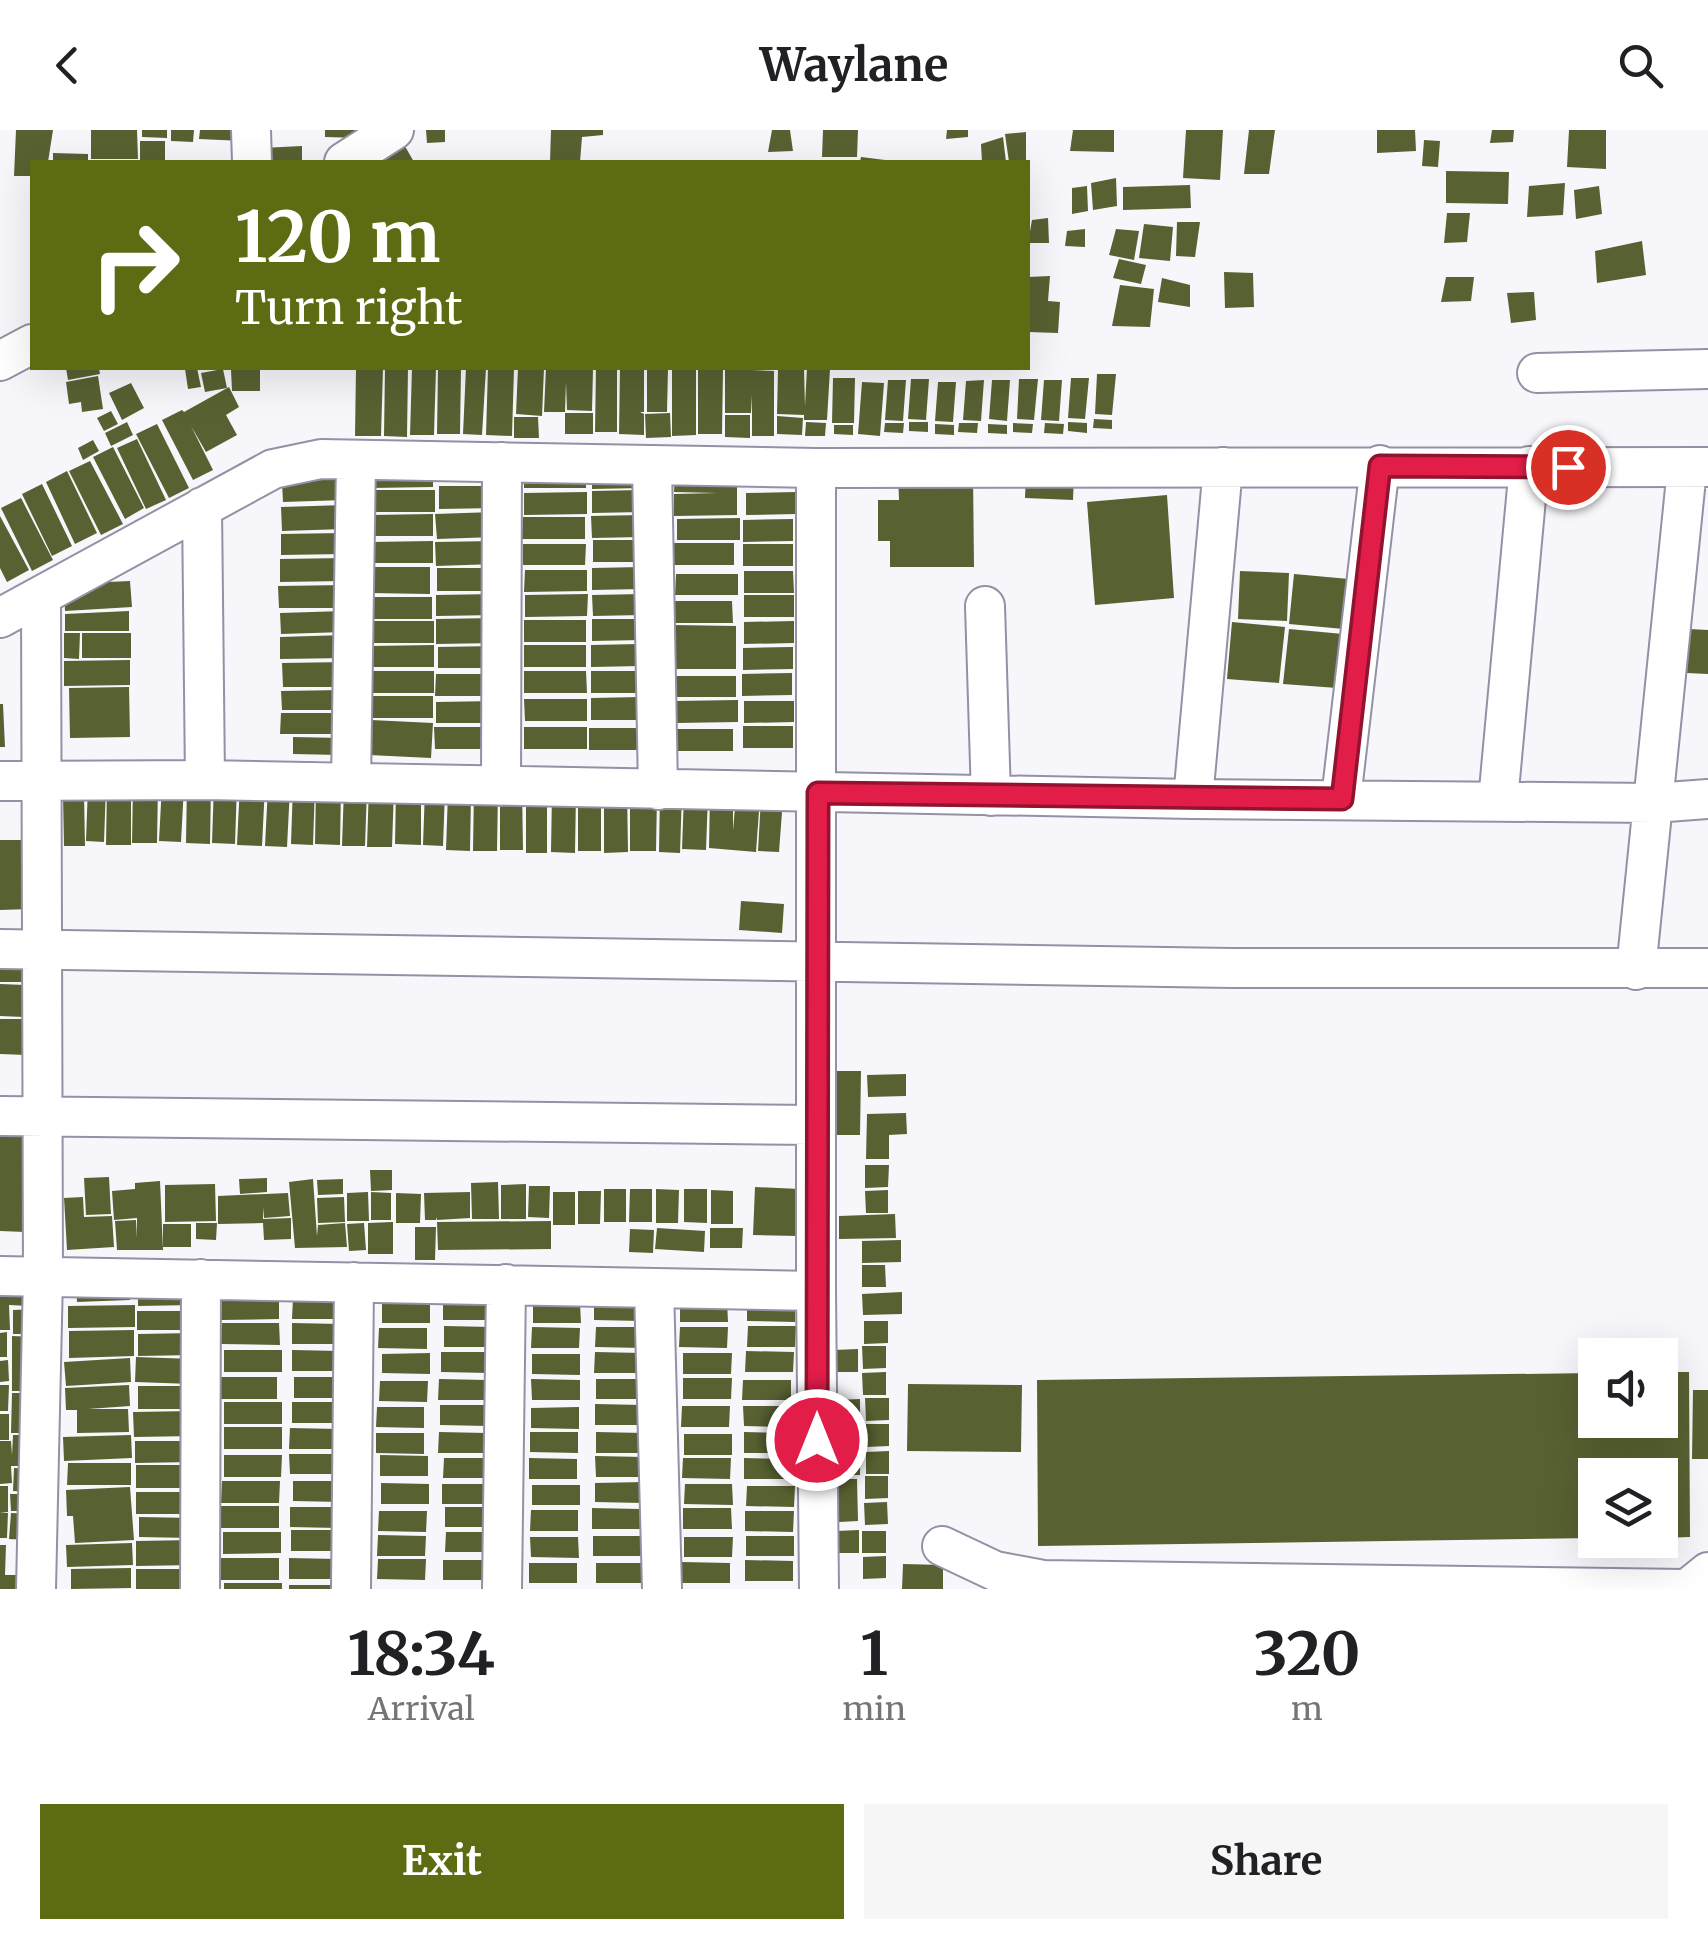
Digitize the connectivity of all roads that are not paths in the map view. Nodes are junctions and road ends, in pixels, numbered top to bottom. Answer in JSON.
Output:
{"nodes":[{"id":1,"x":251,"y":130,"type":"edge"},
{"id":2,"x":394,"y":130,"type":"edge"},
{"id":3,"x":252,"y":160,"type":"edge"},
{"id":4,"x":347,"y":160,"type":"edge"},
{"id":5,"x":30,"y":345,"type":"edge"},
{"id":6,"x":0,"y":361,"type":"edge"},
{"id":7,"x":1708,"y":368,"type":"edge"},
{"id":8,"x":1537,"y":372,"type":"dead end"},
{"id":9,"x":356,"y":460,"type":"junction"},
{"id":10,"x":502,"y":462,"type":"junction"},
{"id":11,"x":652,"y":465,"type":"junction"},
{"id":12,"x":1380,"y":466,"type":"junction"},
{"id":13,"x":1529,"y":466,"type":"junction"},
{"id":14,"x":1223,"y":467,"type":"junction"},
{"id":15,"x":816,"y":468,"type":"junction"},
{"id":16,"x":1698,"y":468,"type":"edge"},
{"id":17,"x":202,"y":507,"type":"junction"},
{"id":18,"x":41,"y":596,"type":"junction"},
{"id":19,"x":986,"y":606,"type":"dead end"},
{"id":20,"x":0,"y":618,"type":"edge"},
{"id":21,"x":206,"y":780,"type":"junction"},
{"id":22,"x":0,"y":781,"type":"edge"},
{"id":23,"x":42,"y":782,"type":"junction"},
{"id":24,"x":351,"y":783,"type":"junction"},
{"id":25,"x":501,"y":786,"type":"junction"},
{"id":26,"x":658,"y":790,"type":"junction"},
{"id":27,"x":818,"y":793,"type":"junction"},
{"id":28,"x":991,"y":796,"type":"junction"},
{"id":29,"x":1342,"y":799,"type":"junction"},
{"id":30,"x":1708,"y":799,"type":"edge"},
{"id":31,"x":1193,"y":800,"type":"junction"},
{"id":32,"x":1498,"y":802,"type":"junction"},
{"id":33,"x":1654,"y":803,"type":"junction"},
{"id":34,"x":0,"y":950,"type":"edge"},
{"id":35,"x":44,"y":950,"type":"junction"},
{"id":36,"x":817,"y":961,"type":"junction"},
{"id":37,"x":1708,"y":968,"type":"edge"},
{"id":38,"x":1636,"y":970,"type":"junction"},
{"id":39,"x":0,"y":1116,"type":"edge"},
{"id":40,"x":42,"y":1117,"type":"junction"},
{"id":41,"x":816,"y":1126,"type":"junction"},
{"id":42,"x":0,"y":1276,"type":"edge"},
{"id":43,"x":43,"y":1276,"type":"junction"},
{"id":44,"x":201,"y":1279,"type":"junction"},
{"id":45,"x":354,"y":1282,"type":"junction"},
{"id":46,"x":506,"y":1284,"type":"junction"},
{"id":47,"x":654,"y":1288,"type":"junction"},
{"id":48,"x":816,"y":1291,"type":"junction"},
{"id":49,"x":942,"y":1546,"type":"dead end"},
{"id":50,"x":1708,"y":1572,"type":"edge"},
{"id":51,"x":36,"y":1589,"type":"edge"},
{"id":52,"x":200,"y":1589,"type":"edge"},
{"id":53,"x":351,"y":1589,"type":"edge"},
{"id":54,"x":502,"y":1589,"type":"edge"},
{"id":55,"x":662,"y":1589,"type":"edge"},
{"id":56,"x":819,"y":1589,"type":"edge"}],
"edges":[{"from":1,"to":3,"type":"street"},
{"from":2,"to":4,"type":"street"},
{"from":5,"to":6,"type":"street"},
{"from":7,"to":8,"type":"street"},
{"from":9,"to":10,"type":"street"},
{"from":9,"to":17,"type":"street"},
{"from":9,"to":24,"type":"street"},
{"from":10,"to":11,"type":"street"},
{"from":10,"to":25,"type":"street"},
{"from":11,"to":15,"type":"street"},
{"from":11,"to":26,"type":"street"},
{"from":12,"to":13,"type":"street"},
{"from":12,"to":14,"type":"street"},
{"from":12,"to":29,"type":"street"},
{"from":13,"to":16,"type":"street"},
{"from":13,"to":32,"type":"street"},
{"from":14,"to":15,"type":"street"},
{"from":14,"to":31,"type":"street"},
{"from":15,"to":27,"type":"street"},
{"from":16,"to":33,"type":"street"},
{"from":17,"to":18,"type":"street"},
{"from":17,"to":21,"type":"street"},
{"from":18,"to":20,"type":"street"},
{"from":18,"to":23,"type":"street"},
{"from":19,"to":28,"type":"street"},
{"from":21,"to":23,"type":"street"},
{"from":21,"to":24,"type":"street"},
{"from":22,"to":23,"type":"street"},
{"from":23,"to":35,"type":"street"},
{"from":24,"to":25,"type":"street"},
{"from":25,"to":26,"type":"street"},
{"from":26,"to":27,"type":"street"},
{"from":27,"to":28,"type":"street"},
{"from":27,"to":36,"type":"street"},
{"from":28,"to":31,"type":"street"},
{"from":29,"to":31,"type":"street"},
{"from":29,"to":32,"type":"street"},
{"from":30,"to":33,"type":"street"},
{"from":32,"to":33,"type":"street"},
{"from":33,"to":38,"type":"street"},
{"from":34,"to":35,"type":"street"},
{"from":35,"to":36,"type":"street"},
{"from":35,"to":40,"type":"street"},
{"from":36,"to":38,"type":"street"},
{"from":36,"to":41,"type":"street"},
{"from":37,"to":38,"type":"street"},
{"from":39,"to":40,"type":"street"},
{"from":40,"to":41,"type":"street"},
{"from":40,"to":43,"type":"street"},
{"from":41,"to":48,"type":"street"},
{"from":42,"to":43,"type":"street"},
{"from":43,"to":44,"type":"street"},
{"from":43,"to":51,"type":"street"},
{"from":44,"to":45,"type":"street"},
{"from":44,"to":52,"type":"street"},
{"from":45,"to":46,"type":"street"},
{"from":45,"to":53,"type":"street"},
{"from":46,"to":47,"type":"street"},
{"from":46,"to":54,"type":"street"},
{"from":47,"to":48,"type":"street"},
{"from":47,"to":55,"type":"street"},
{"from":48,"to":56,"type":"street"},
{"from":49,"to":50,"type":"street"}]}
